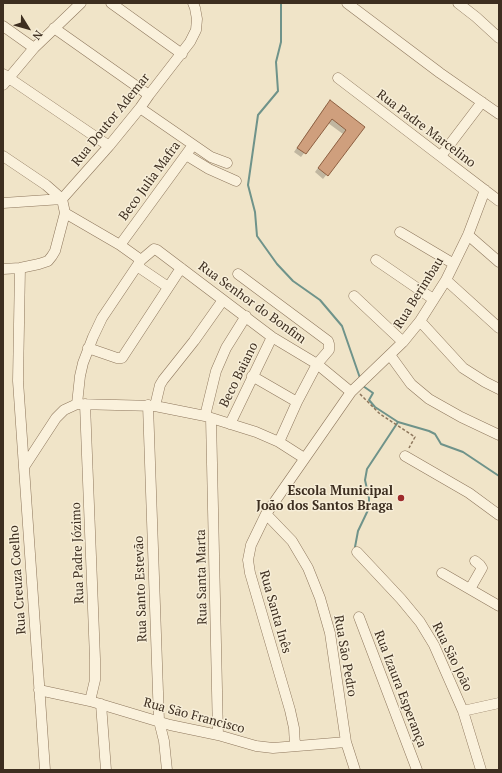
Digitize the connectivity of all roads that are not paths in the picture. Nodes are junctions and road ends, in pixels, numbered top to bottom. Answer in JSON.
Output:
{"nodes":[{"id":1,"x":81,"y":3,"type":"edge"},
{"id":2,"x":111,"y":3,"type":"edge"},
{"id":3,"x":193,"y":3,"type":"edge"},
{"id":4,"x":347,"y":3,"type":"edge"},
{"id":5,"x":458,"y":3,"type":"edge"},
{"id":6,"x":3,"y":26,"type":"edge"},
{"id":7,"x":54,"y":28,"type":"junction"},
{"id":8,"x":499,"y":38,"type":"edge"},
{"id":9,"x":34,"y":48,"type":"junction"},
{"id":10,"x":182,"y":54,"type":"junction"},
{"id":11,"x":338,"y":78,"type":"dead end"},
{"id":12,"x":5,"y":79,"type":"edge"},
{"id":13,"x":148,"y":95,"type":"junction"},
{"id":14,"x":482,"y":102,"type":"junction"},
{"id":15,"x":140,"y":108,"type":"junction"},
{"id":16,"x":499,"y":114,"type":"edge"},
{"id":17,"x":192,"y":144,"type":"junction"},
{"id":18,"x":109,"y":146,"type":"junction"},
{"id":19,"x":186,"y":155,"type":"junction"},
{"id":20,"x":3,"y":156,"type":"edge"},
{"id":21,"x":441,"y":156,"type":"junction"},
{"id":22,"x":227,"y":162,"type":"dead end"},
{"id":23,"x":236,"y":181,"type":"dead end"},
{"id":24,"x":486,"y":190,"type":"junction"},
{"id":25,"x":62,"y":200,"type":"junction"},
{"id":26,"x":499,"y":201,"type":"edge"},
{"id":27,"x":3,"y":204,"type":"edge"},
{"id":28,"x":65,"y":212,"type":"junction"},
{"id":29,"x":400,"y":232,"type":"dead end"},
{"id":30,"x":468,"y":235,"type":"junction"},
{"id":31,"x":120,"y":245,"type":"junction"},
{"id":32,"x":376,"y":260,"type":"dead end"},
{"id":33,"x":499,"y":262,"type":"edge"},
{"id":34,"x":139,"y":263,"type":"junction"},
{"id":35,"x":454,"y":264,"type":"junction"},
{"id":36,"x":20,"y":268,"type":"junction"},
{"id":37,"x":181,"y":268,"type":"junction"},
{"id":38,"x":3,"y":269,"type":"edge"},
{"id":39,"x":238,"y":274,"type":"dead end"},
{"id":40,"x":446,"y":280,"type":"junction"},
{"id":41,"x":168,"y":288,"type":"junction"},
{"id":42,"x":354,"y":296,"type":"dead end"},
{"id":43,"x":223,"y":300,"type":"junction"},
{"id":44,"x":433,"y":300,"type":"junction"},
{"id":45,"x":246,"y":316,"type":"junction"},
{"id":46,"x":420,"y":321,"type":"junction"},
{"id":47,"x":499,"y":328,"type":"edge"},
{"id":48,"x":272,"y":337,"type":"junction"},
{"id":49,"x":403,"y":342,"type":"junction"},
{"id":50,"x":88,"y":348,"type":"junction"},
{"id":51,"x":390,"y":355,"type":"junction"},
{"id":52,"x":317,"y":364,"type":"junction"},
{"id":53,"x":252,"y":376,"type":"junction"},
{"id":54,"x":499,"y":389,"type":"edge"},
{"id":55,"x":353,"y":390,"type":"junction"},
{"id":56,"x":296,"y":402,"type":"junction"},
{"id":57,"x":81,"y":404,"type":"junction"},
{"id":58,"x":151,"y":406,"type":"junction"},
{"id":59,"x":208,"y":417,"type":"junction"},
{"id":60,"x":230,"y":424,"type":"junction"},
{"id":61,"x":499,"y":435,"type":"edge"},
{"id":62,"x":279,"y":442,"type":"junction"},
{"id":63,"x":405,"y":456,"type":"road end"},
{"id":64,"x":304,"y":458,"type":"junction"},
{"id":65,"x":24,"y":467,"type":"junction"},
{"id":66,"x":266,"y":514,"type":"junction"},
{"id":67,"x":499,"y":515,"type":"edge"},
{"id":68,"x":357,"y":552,"type":"dead end"},
{"id":69,"x":475,"y":561,"type":"dead end"},
{"id":70,"x":442,"y":573,"type":"dead end"},
{"id":71,"x":470,"y":589,"type":"junction"},
{"id":72,"x":499,"y":606,"type":"edge"},
{"id":73,"x":359,"y":618,"type":"dead end"},
{"id":74,"x":39,"y":690,"type":"junction"},
{"id":75,"x":90,"y":700,"type":"junction"},
{"id":76,"x":499,"y":703,"type":"edge"},
{"id":77,"x":100,"y":704,"type":"junction"},
{"id":78,"x":463,"y":711,"type":"junction"},
{"id":79,"x":159,"y":721,"type":"junction"},
{"id":80,"x":218,"y":735,"type":"junction"},
{"id":81,"x":346,"y":742,"type":"junction"},
{"id":82,"x":295,"y":746,"type":"junction"},
{"id":83,"x":45,"y":770,"type":"edge"},
{"id":84,"x":106,"y":770,"type":"edge"},
{"id":85,"x":167,"y":770,"type":"edge"},
{"id":86,"x":355,"y":770,"type":"edge"},
{"id":87,"x":417,"y":770,"type":"edge"},
{"id":88,"x":481,"y":770,"type":"edge"}],
"edges":[{"from":1,"to":7,"type":"street"},
{"from":2,"to":10,"type":"street"},
{"from":3,"to":10,"type":"street","name":"Rua Doutor Ademar"},
{"from":4,"to":14,"type":"street"},
{"from":5,"to":8,"type":"street"},
{"from":6,"to":9,"type":"street"},
{"from":7,"to":9,"type":"street"},
{"from":7,"to":13,"type":"street"},
{"from":9,"to":12,"type":"street"},
{"from":10,"to":13,"type":"street","name":"Rua Doutor Ademar"},
{"from":11,"to":21,"type":"street","name":"Rua Padre Marcelino"},
{"from":12,"to":18,"type":"street"},
{"from":13,"to":15,"type":"street","name":"Rua Doutor Ademar"},
{"from":14,"to":16,"type":"street"},
{"from":14,"to":21,"type":"street"},
{"from":15,"to":17,"type":"street","name":"Beco Julia Mafra"},
{"from":15,"to":18,"type":"street","name":"Rua Doutor Ademar"},
{"from":17,"to":19,"type":"street","name":"Beco Julia Mafra"},
{"from":17,"to":22,"type":"street"},
{"from":18,"to":25,"type":"street","name":"Rua Doutor Ademar"},
{"from":19,"to":23,"type":"street"},
{"from":19,"to":31,"type":"street","name":"Beco Julia Mafra"},
{"from":20,"to":25,"type":"street"},
{"from":21,"to":24,"type":"street","name":"Rua Padre Marcelino"},
{"from":24,"to":26,"type":"street","name":"Rua Padre Marcelino"},
{"from":24,"to":30,"type":"street","name":"Rua Berimbau"},
{"from":25,"to":27,"type":"street"},
{"from":25,"to":28,"type":"street"},
{"from":28,"to":31,"type":"street"},
{"from":28,"to":36,"type":"street"},
{"from":29,"to":35,"type":"street"},
{"from":30,"to":33,"type":"street"},
{"from":30,"to":35,"type":"street","name":"Rua Berimbau"},
{"from":31,"to":34,"type":"street"},
{"from":32,"to":44,"type":"street"},
{"from":34,"to":37,"type":"street","name":"Rua Senhor do Bonfim"},
{"from":34,"to":41,"type":"street"},
{"from":34,"to":50,"type":"street","name":"Rua Padre Józimo"},
{"from":35,"to":40,"type":"street","name":"Rua Berimbau"},
{"from":36,"to":38,"type":"street"},
{"from":36,"to":65,"type":"street","name":"Rua Creuza Coelho"},
{"from":37,"to":41,"type":"street"},
{"from":37,"to":43,"type":"street","name":"Rua Senhor do Bonfim"},
{"from":39,"to":52,"type":"street"},
{"from":40,"to":44,"type":"street","name":"Rua Berimbau"},
{"from":40,"to":47,"type":"street"},
{"from":41,"to":50,"type":"street"},
{"from":42,"to":49,"type":"street"},
{"from":43,"to":45,"type":"street","name":"Rua Senhor do Bonfim"},
{"from":43,"to":58,"type":"street","name":"Rua Santo Estevão"},
{"from":44,"to":46,"type":"street","name":"Rua Berimbau"},
{"from":45,"to":48,"type":"street","name":"Rua Senhor do Bonfim"},
{"from":45,"to":59,"type":"street","name":"Rua Santa Marta"},
{"from":46,"to":49,"type":"street","name":"Rua Berimbau"},
{"from":46,"to":54,"type":"street"},
{"from":48,"to":52,"type":"street","name":"Rua Senhor do Bonfim"},
{"from":48,"to":53,"type":"street","name":"Beco Baiano"},
{"from":49,"to":51,"type":"street","name":"Rua Berimbau"},
{"from":50,"to":57,"type":"street","name":"Rua Padre Józimo"},
{"from":51,"to":55,"type":"street","name":"Rua Berimbau"},
{"from":51,"to":61,"type":"street"},
{"from":52,"to":55,"type":"street","name":"Rua Senhor do Bonfim"},
{"from":52,"to":56,"type":"street"},
{"from":53,"to":56,"type":"street"},
{"from":53,"to":60,"type":"street","name":"Beco Baiano"},
{"from":55,"to":64,"type":"street","name":"Rua Santa Inês"},
{"from":56,"to":62,"type":"street"},
{"from":57,"to":58,"type":"street"},
{"from":57,"to":65,"type":"street"},
{"from":57,"to":75,"type":"street","name":"Rua Padre Józimo"},
{"from":58,"to":59,"type":"street"},
{"from":58,"to":79,"type":"street","name":"Rua Santo Estevão"},
{"from":59,"to":60,"type":"street"},
{"from":59,"to":80,"type":"street","name":"Rua Santa Marta"},
{"from":60,"to":62,"type":"street"},
{"from":62,"to":64,"type":"street"},
{"from":63,"to":67,"type":"street"},
{"from":64,"to":66,"type":"street","name":"Rua Santa Inês"},
{"from":65,"to":74,"type":"street","name":"Rua Creuza Coelho"},
{"from":66,"to":81,"type":"street","name":"Rua São Pedro"},
{"from":66,"to":82,"type":"street","name":"Rua Santa Inês"},
{"from":68,"to":78,"type":"street","name":"Rua São João"},
{"from":69,"to":71,"type":"street"},
{"from":70,"to":71,"type":"street"},
{"from":71,"to":72,"type":"street"},
{"from":73,"to":87,"type":"street","name":"Rua Izaura Esperança"},
{"from":74,"to":75,"type":"street","name":"Rua São Francisco"},
{"from":74,"to":83,"type":"street","name":"Rua Creuza Coelho"},
{"from":75,"to":77,"type":"street","name":"Rua São Francisco"},
{"from":76,"to":78,"type":"street"},
{"from":77,"to":79,"type":"street","name":"Rua São Francisco"},
{"from":77,"to":84,"type":"street"},
{"from":78,"to":88,"type":"street","name":"Rua São João"},
{"from":79,"to":80,"type":"street","name":"Rua São Francisco"},
{"from":79,"to":85,"type":"street","name":"Rua Santo Estevão"},
{"from":80,"to":82,"type":"street","name":"Rua São Francisco"},
{"from":81,"to":82,"type":"street","name":"Rua São Francisco"},
{"from":81,"to":86,"type":"street","name":"Rua São Pedro"}]}
